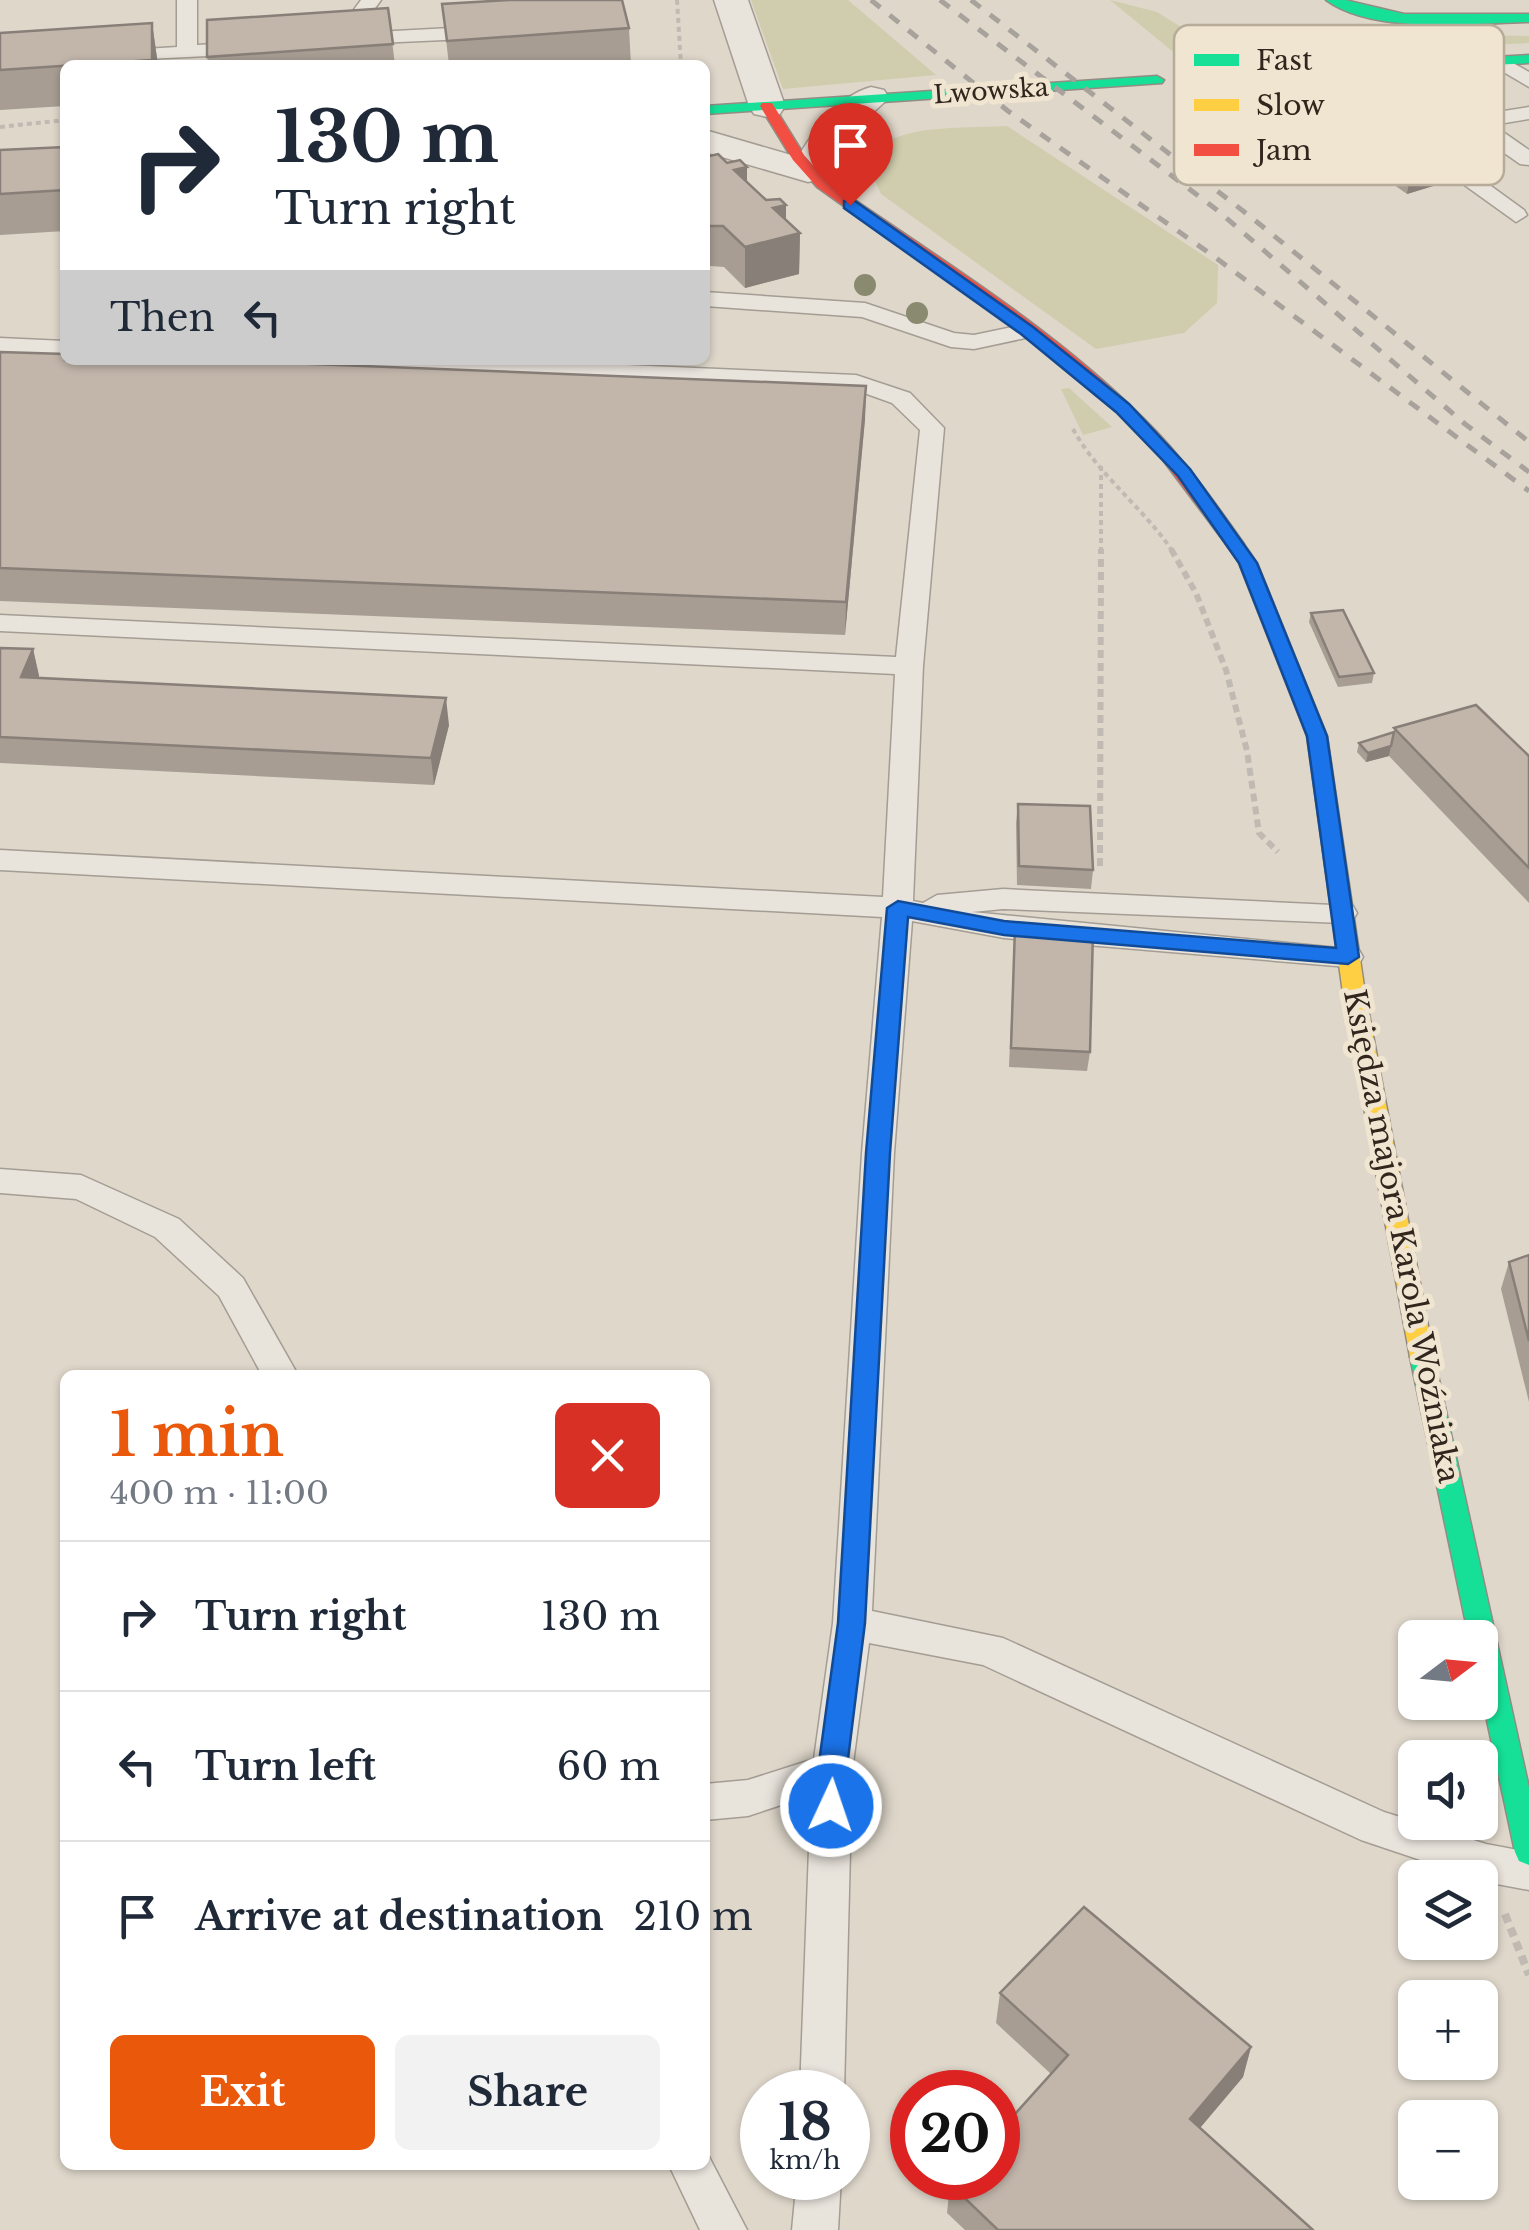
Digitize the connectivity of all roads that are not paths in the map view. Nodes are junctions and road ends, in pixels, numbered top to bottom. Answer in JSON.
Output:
{"nodes":[{"id":1,"x":188,"y":0,"type":"edge"},
{"id":2,"x":371,"y":0,"type":"edge"},
{"id":3,"x":732,"y":0,"type":"edge"},
{"id":4,"x":1333,"y":0,"type":"edge"},
{"id":5,"x":1529,"y":18,"type":"edge"},
{"id":6,"x":503,"y":31,"type":"edge"},
{"id":7,"x":264,"y":46,"type":"edge"},
{"id":8,"x":187,"y":52,"type":"junction"},
{"id":9,"x":94,"y":58,"type":"edge"},
{"id":10,"x":1529,"y":59,"type":"edge"},
{"id":11,"x":1504,"y":60,"type":"edge"},
{"id":12,"x":1504,"y":65,"type":"edge"},
{"id":13,"x":1157,"y":80,"type":"dead end"},
{"id":14,"x":1529,"y":81,"type":"edge"},
{"id":15,"x":871,"y":98,"type":"junction"},
{"id":16,"x":767,"y":106,"type":"junction"},
{"id":17,"x":710,"y":110,"type":"edge"},
{"id":18,"x":1529,"y":113,"type":"edge"},
{"id":19,"x":1504,"y":116,"type":"edge"},
{"id":20,"x":1504,"y":142,"type":"edge"},
{"id":21,"x":710,"y":143,"type":"edge"},
{"id":22,"x":1528,"y":158,"type":"edge"},
{"id":23,"x":808,"y":170,"type":"junction"},
{"id":24,"x":1474,"y":185,"type":"edge"},
{"id":25,"x":1516,"y":215,"type":"dead end"},
{"id":26,"x":710,"y":299,"type":"edge"},
{"id":27,"x":1027,"y":331,"type":"junction"},
{"id":28,"x":0,"y":345,"type":"edge"},
{"id":29,"x":60,"y":348,"type":"edge"},
{"id":30,"x":460,"y":365,"type":"edge"},
{"id":31,"x":0,"y":623,"type":"edge"},
{"id":32,"x":909,"y":666,"type":"junction"},
{"id":33,"x":0,"y":860,"type":"edge"},
{"id":34,"x":898,"y":908,"type":"junction"},
{"id":35,"x":1342,"y":913,"type":"junction"},
{"id":36,"x":1348,"y":957,"type":"junction"},
{"id":37,"x":0,"y":1181,"type":"edge"},
{"id":38,"x":277,"y":1370,"type":"edge"},
{"id":39,"x":852,"y":1623,"type":"junction"},
{"id":40,"x":832,"y":1770,"type":"junction"},
{"id":41,"x":710,"y":1802,"type":"edge"},
{"id":42,"x":1529,"y":1852,"type":"edge"},
{"id":43,"x":1529,"y":1870,"type":"edge"},
{"id":44,"x":823,"y":2070,"type":"edge"},
{"id":45,"x":694,"y":2170,"type":"edge"},
{"id":46,"x":817,"y":2200,"type":"edge"},
{"id":47,"x":724,"y":2230,"type":"edge"},
{"id":48,"x":815,"y":2230,"type":"edge"}],
"edges":[{"from":1,"to":8,"type":"lane"},
{"from":2,"to":6,"type":"lane"},
{"from":3,"to":16,"type":"street"},
{"from":4,"to":5,"type":"street"},
{"from":7,"to":8,"type":"lane"},
{"from":8,"to":9,"type":"lane"},
{"from":10,"to":11,"type":"street"},
{"from":12,"to":14,"type":"lane"},
{"from":13,"to":15,"type":"street","name":"Lwowska"},
{"from":15,"to":16,"type":"street","name":"Lwowska"},
{"from":15,"to":23,"type":"street"},
{"from":16,"to":17,"type":"street","name":"Lwowska"},
{"from":16,"to":23,"type":"street","name":"Księdza majora Karola Woźniaka"},
{"from":18,"to":19,"type":"lane"},
{"from":20,"to":22,"type":"lane"},
{"from":21,"to":23,"type":"street","name":"Księdza majora Karola Woźniaka"},
{"from":23,"to":27,"type":"street","name":"Księdza majora Karola Woźniaka"},
{"from":24,"to":25,"type":"lane"},
{"from":26,"to":27,"type":"lane"},
{"from":27,"to":35,"type":"street","name":"Księdza majora Karola Woźniaka"},
{"from":28,"to":29,"type":"lane"},
{"from":30,"to":32,"type":"lane"},
{"from":31,"to":32,"type":"lane"},
{"from":32,"to":34,"type":"lane"},
{"from":33,"to":34,"type":"lane"},
{"from":34,"to":35,"type":"lane"},
{"from":34,"to":36,"type":"lane"},
{"from":34,"to":39,"type":"lane"},
{"from":35,"to":36,"type":"street","name":"Księdza majora Karola Woźniaka"},
{"from":36,"to":42,"type":"street","name":"Księdza majora Karola Woźniaka"},
{"from":37,"to":38,"type":"lane"},
{"from":39,"to":40,"type":"lane"},
{"from":39,"to":43,"type":"lane"},
{"from":40,"to":41,"type":"lane"},
{"from":40,"to":44,"type":"lane"},
{"from":45,"to":47,"type":"lane"},
{"from":46,"to":48,"type":"lane"}]}
